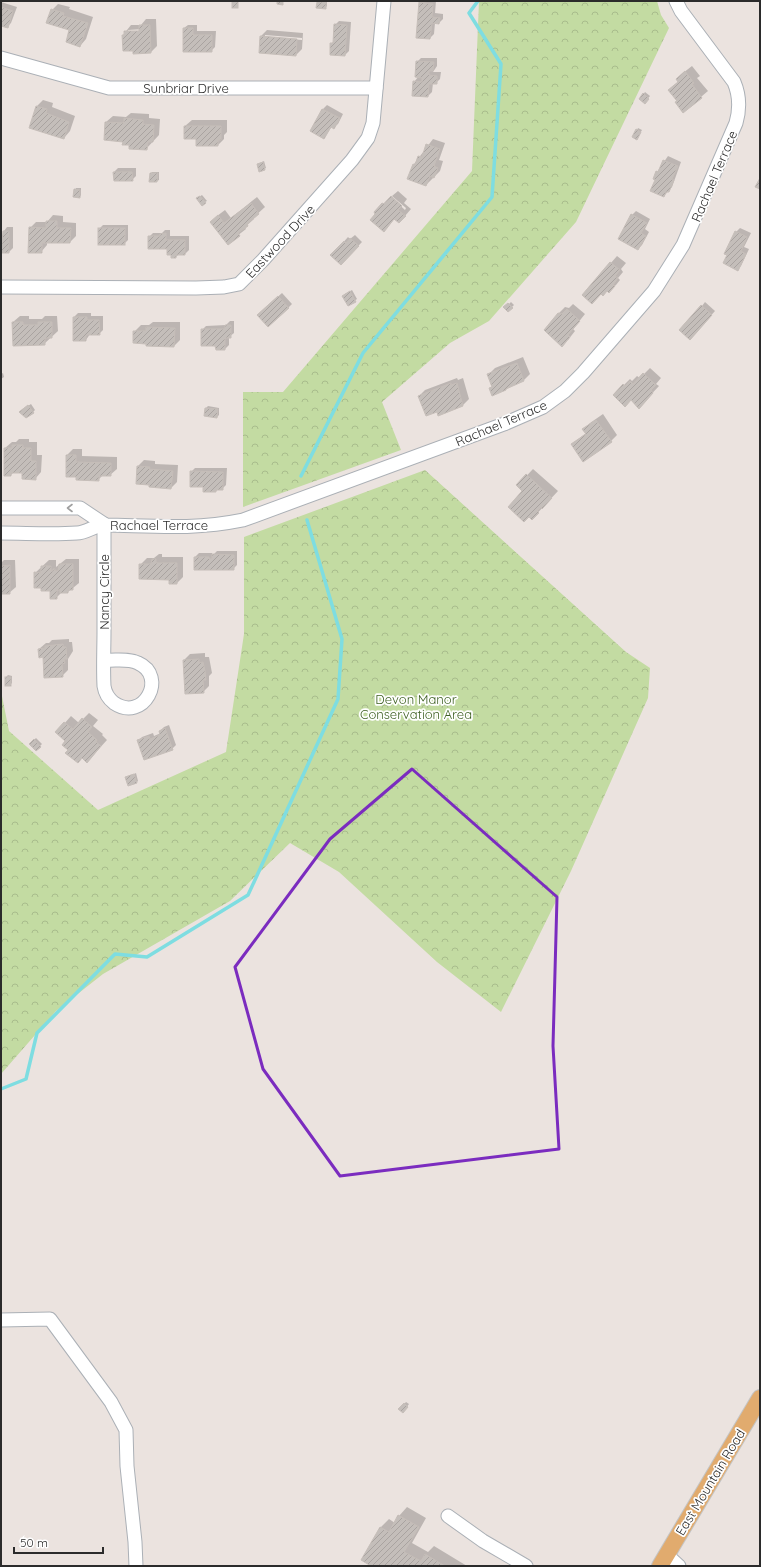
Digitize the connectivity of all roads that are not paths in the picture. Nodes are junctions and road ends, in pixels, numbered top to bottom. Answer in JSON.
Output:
{"nodes":[{"id":1,"x":384,"y":1,"type":"edge"},
{"id":2,"x":676,"y":1,"type":"edge"},
{"id":3,"x":1,"y":58,"type":"edge"},
{"id":4,"x":376,"y":88,"type":"junction"},
{"id":5,"x":1,"y":287,"type":"edge"},
{"id":6,"x":1,"y":508,"type":"edge"},
{"id":7,"x":104,"y":524,"type":"junction"},
{"id":8,"x":1,"y":533,"type":"edge"},
{"id":9,"x":104,"y":660,"type":"dead end"},
{"id":10,"x":1,"y":1320,"type":"edge"},
{"id":11,"x":760,"y":1398,"type":"edge"},
{"id":12,"x":448,"y":1516,"type":"dead end"},
{"id":13,"x":664,"y":1560,"type":"edge"},
{"id":14,"x":136,"y":1566,"type":"edge"},
{"id":15,"x":526,"y":1566,"type":"edge"},
{"id":16,"x":679,"y":1566,"type":"edge"}],
"edges":[{"from":1,"to":4,"type":"street","name":"Eastwood Drive"},
{"from":2,"to":7,"type":"street","name":"Rachael Terrace"},
{"from":3,"to":4,"type":"street","name":"Sunbriar Drive"},
{"from":4,"to":5,"type":"street","name":"Eastwood Drive"},
{"from":7,"to":6,"type":"street","name":"Rachael Terrace","one_way":true},
{"from":7,"to":8,"type":"street","name":"Rachael Terrace"},
{"from":7,"to":9,"type":"street","name":"Nancy Circle"},
{"from":10,"to":14,"type":"street"},
{"from":11,"to":13,"type":"main road","name":"East Mountain Road"},
{"from":12,"to":15,"type":"street"},
{"from":13,"to":16,"type":"street"}]}
